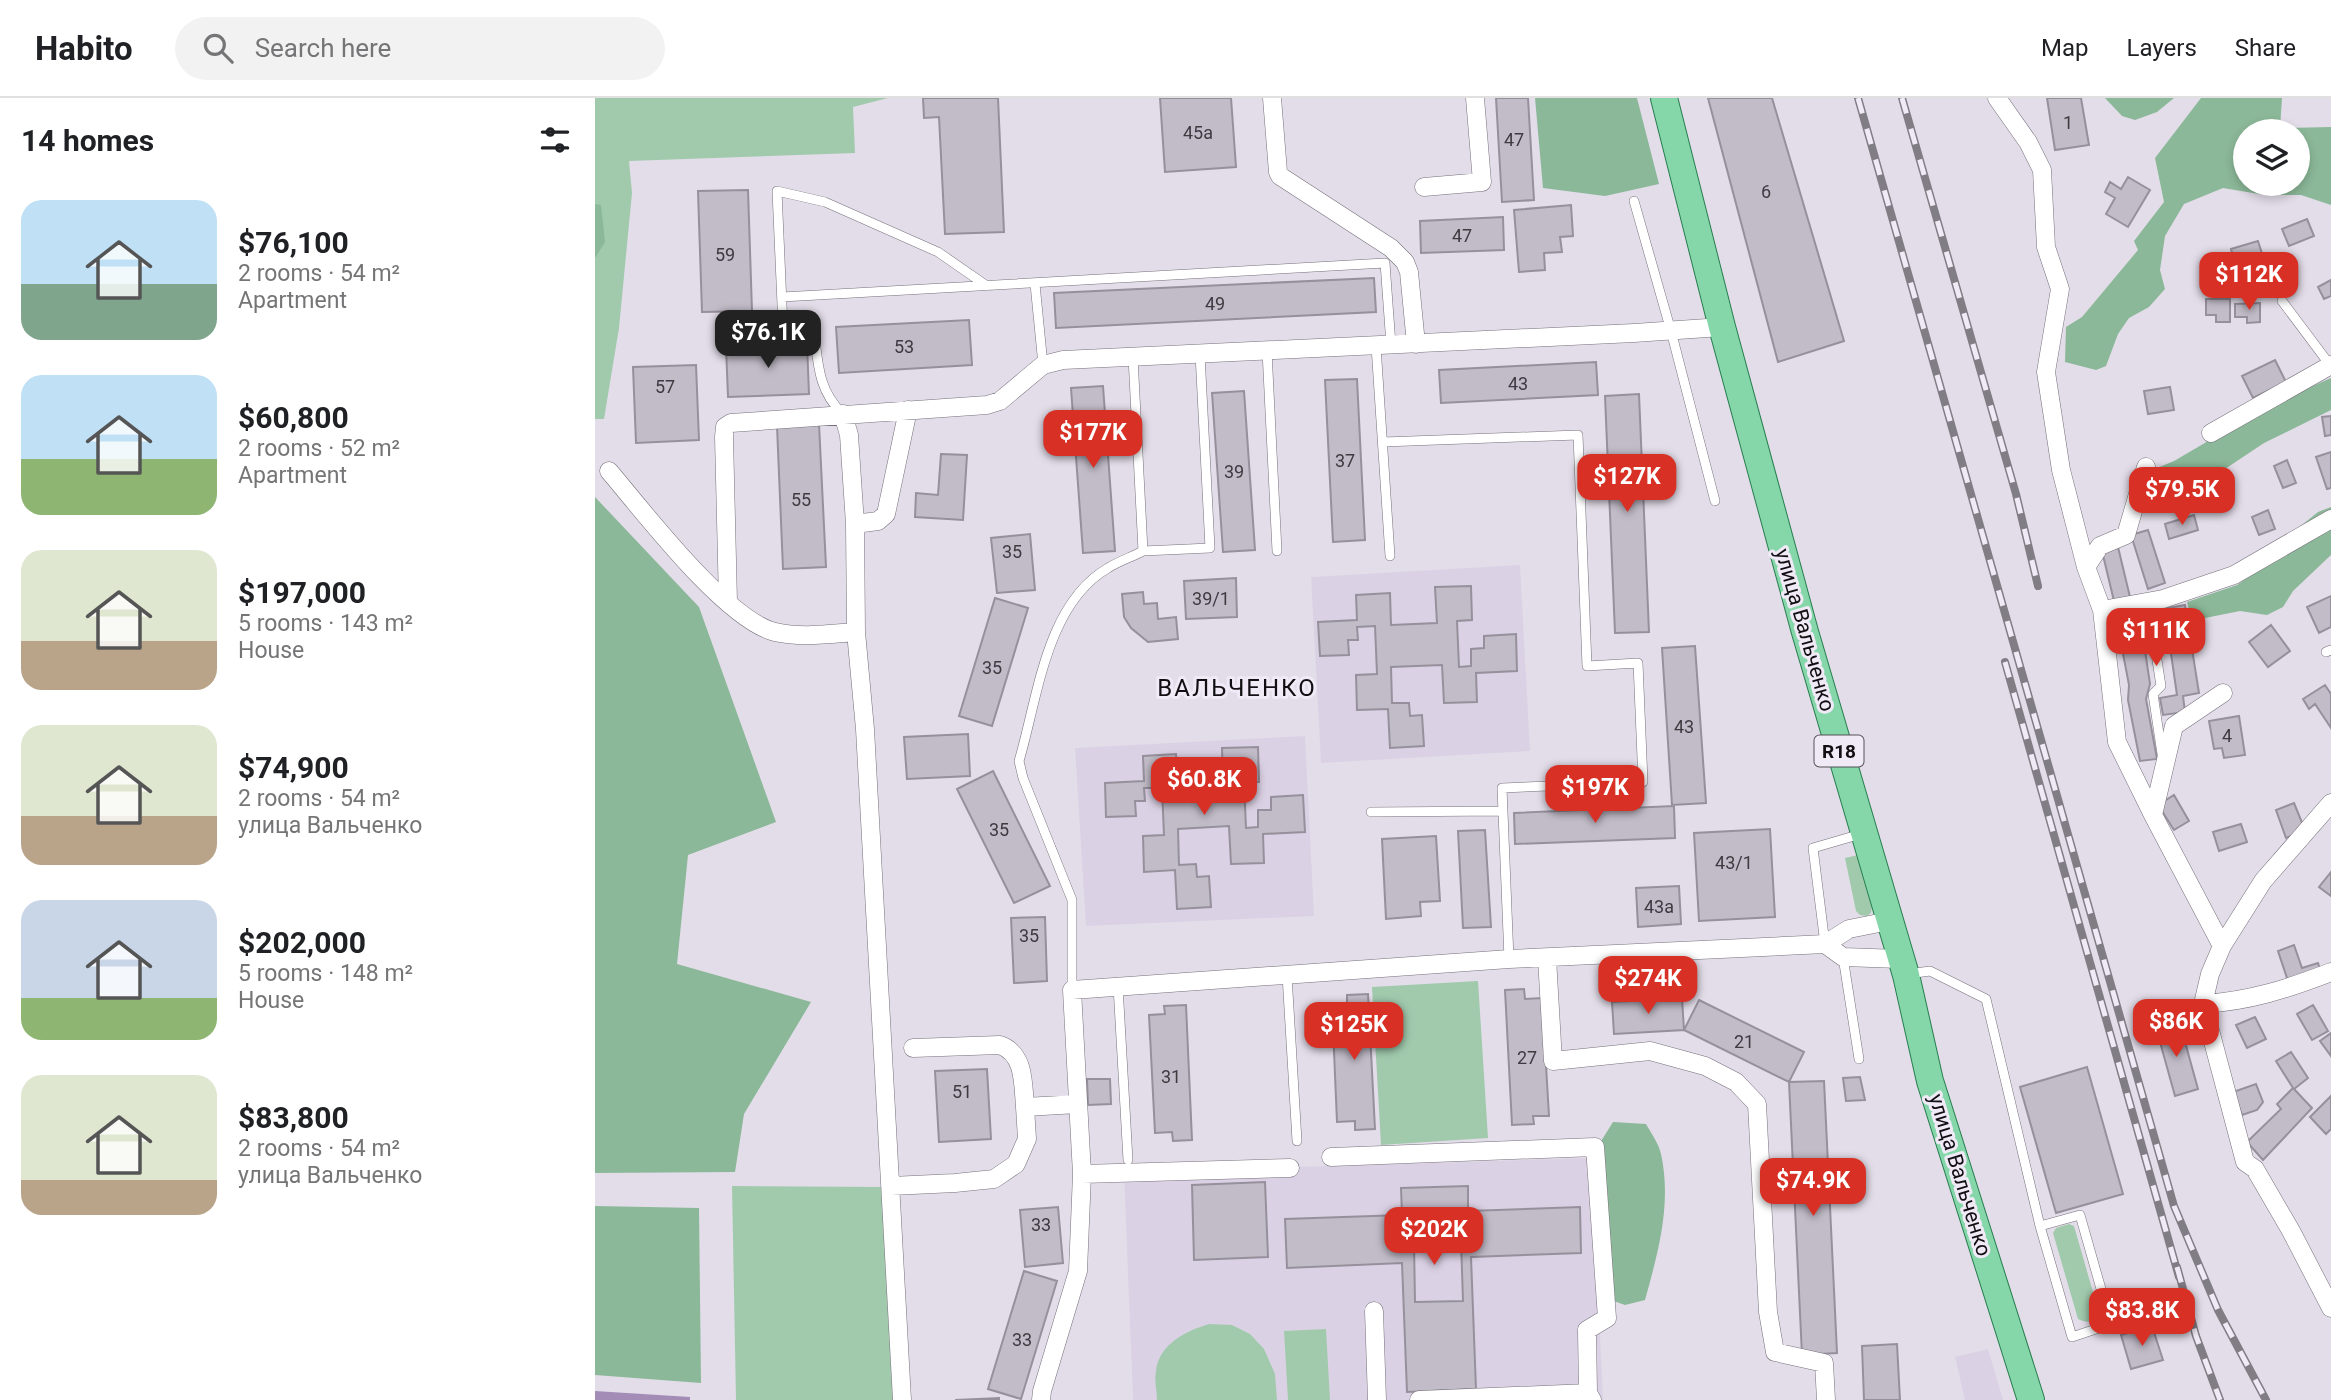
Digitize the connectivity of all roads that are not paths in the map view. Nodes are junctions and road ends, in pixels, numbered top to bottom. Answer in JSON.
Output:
{"nodes":[{"id":1,"x":1272,"y":98,"type":"edge"},
{"id":2,"x":1475,"y":98,"type":"edge"},
{"id":3,"x":1664,"y":98,"type":"edge"},
{"id":4,"x":1997,"y":98,"type":"edge"},
{"id":5,"x":1424,"y":187,"type":"dead end"},
{"id":6,"x":1634,"y":201,"type":"dead end"},
{"id":7,"x":1035,"y":284,"type":"junction"},
{"id":8,"x":987,"y":286,"type":"junction"},
{"id":9,"x":782,"y":297,"type":"junction"},
{"id":10,"x":2282,"y":301,"type":"dead end"},
{"id":11,"x":1722,"y":327,"type":"junction"},
{"id":12,"x":1671,"y":331,"type":"junction"},
{"id":13,"x":1416,"y":344,"type":"junction"},
{"id":14,"x":1384,"y":345,"type":"junction"},
{"id":15,"x":1267,"y":351,"type":"junction"},
{"id":16,"x":1200,"y":354,"type":"junction"},
{"id":17,"x":1133,"y":358,"type":"junction"},
{"id":18,"x":1043,"y":365,"type":"junction"},
{"id":19,"x":2331,"y":365,"type":"edge"},
{"id":20,"x":908,"y":410,"type":"junction"},
{"id":21,"x":843,"y":414,"type":"junction"},
{"id":22,"x":2211,"y":433,"type":"dead end"},
{"id":23,"x":1383,"y":442,"type":"junction"},
{"id":24,"x":2146,"y":467,"type":"dead end"},
{"id":25,"x":610,"y":471,"type":"dead end"},
{"id":26,"x":1715,"y":501,"type":"dead end"},
{"id":27,"x":2331,"y":519,"type":"edge"},
{"id":28,"x":855,"y":524,"type":"junction"},
{"id":29,"x":1143,"y":551,"type":"junction"},
{"id":30,"x":1277,"y":551,"type":"dead end"},
{"id":31,"x":1390,"y":556,"type":"dead end"},
{"id":32,"x":2086,"y":567,"type":"junction"},
{"id":33,"x":728,"y":601,"type":"junction"},
{"id":34,"x":2102,"y":610,"type":"junction"},
{"id":35,"x":856,"y":632,"type":"junction"},
{"id":36,"x":2154,"y":641,"type":"dead end"},
{"id":37,"x":2223,"y":693,"type":"dead end"},
{"id":38,"x":2164,"y":766,"type":"junction"},
{"id":39,"x":2331,"y":803,"type":"edge"},
{"id":40,"x":1371,"y":811,"type":"dead end"},
{"id":41,"x":1503,"y":811,"type":"junction"},
{"id":42,"x":2153,"y":815,"type":"junction"},
{"id":43,"x":1863,"y":833,"type":"junction"},
{"id":44,"x":1889,"y":921,"type":"junction"},
{"id":45,"x":1825,"y":944,"type":"junction"},
{"id":46,"x":2222,"y":946,"type":"junction"},
{"id":47,"x":1843,"y":957,"type":"junction"},
{"id":48,"x":1547,"y":958,"type":"junction"},
{"id":49,"x":1509,"y":959,"type":"junction"},
{"id":50,"x":1903,"y":967,"type":"junction"},
{"id":51,"x":2331,"y":972,"type":"edge"},
{"id":52,"x":1287,"y":975,"type":"junction"},
{"id":53,"x":1118,"y":986,"type":"junction"},
{"id":54,"x":1072,"y":990,"type":"junction"},
{"id":55,"x":2203,"y":1004,"type":"junction"},
{"id":56,"x":913,"y":1048,"type":"dead end"},
{"id":57,"x":1859,"y":1059,"type":"dead end"},
{"id":58,"x":1078,"y":1104,"type":"junction"},
{"id":59,"x":1025,"y":1107,"type":"junction"},
{"id":60,"x":1297,"y":1141,"type":"dead end"},
{"id":61,"x":1331,"y":1157,"type":"dead end"},
{"id":62,"x":1128,"y":1160,"type":"dead end"},
{"id":63,"x":1290,"y":1168,"type":"dead end"},
{"id":64,"x":1082,"y":1174,"type":"junction"},
{"id":65,"x":891,"y":1186,"type":"junction"},
{"id":66,"x":2041,"y":1226,"type":"junction"},
{"id":67,"x":2331,"y":1308,"type":"edge"},
{"id":68,"x":1374,"y":1311,"type":"dead end"},
{"id":69,"x":1590,"y":1396,"type":"edge"},
{"id":70,"x":902,"y":1400,"type":"edge"},
{"id":71,"x":1041,"y":1400,"type":"edge"},
{"id":72,"x":1377,"y":1400,"type":"edge"},
{"id":73,"x":1419,"y":1400,"type":"edge"},
{"id":74,"x":1826,"y":1400,"type":"edge"},
{"id":75,"x":2031,"y":1400,"type":"edge"}],
"edges":[{"from":1,"to":13,"type":"street"},
{"from":2,"to":5,"type":"street"},
{"from":3,"to":11,"type":"main road","name":"улица Вальченко","number":"R18"},
{"from":4,"to":32,"type":"street"},
{"from":6,"to":12,"type":"lane"},
{"from":7,"to":8,"type":"lane"},
{"from":7,"to":14,"type":"lane"},
{"from":7,"to":18,"type":"lane"},
{"from":8,"to":9,"type":"lane"},
{"from":8,"to":9,"type":"lane"},
{"from":9,"to":21,"type":"lane"},
{"from":10,"to":19,"type":"lane"},
{"from":11,"to":12,"type":"street"},
{"from":11,"to":43,"type":"main road","name":"улица Вальченко","number":"R18"},
{"from":12,"to":13,"type":"street"},
{"from":12,"to":26,"type":"lane"},
{"from":13,"to":14,"type":"street"},
{"from":14,"to":15,"type":"street"},
{"from":14,"to":23,"type":"lane"},
{"from":15,"to":16,"type":"street"},
{"from":15,"to":30,"type":"lane"},
{"from":16,"to":17,"type":"street"},
{"from":16,"to":29,"type":"lane"},
{"from":17,"to":18,"type":"street"},
{"from":17,"to":29,"type":"lane"},
{"from":18,"to":20,"type":"street"},
{"from":19,"to":22,"type":"street"},
{"from":20,"to":21,"type":"street"},
{"from":20,"to":28,"type":"street"},
{"from":21,"to":28,"type":"street"},
{"from":21,"to":33,"type":"street"},
{"from":23,"to":31,"type":"lane"},
{"from":23,"to":41,"type":"lane"},
{"from":24,"to":32,"type":"street"},
{"from":25,"to":33,"type":"street"},
{"from":27,"to":34,"type":"street"},
{"from":28,"to":35,"type":"street"},
{"from":29,"to":54,"type":"lane"},
{"from":32,"to":34,"type":"street"},
{"from":33,"to":35,"type":"street"},
{"from":34,"to":42,"type":"street"},
{"from":35,"to":65,"type":"street"},
{"from":36,"to":38,"type":"lane"},
{"from":37,"to":38,"type":"street"},
{"from":38,"to":42,"type":"street"},
{"from":39,"to":46,"type":"street"},
{"from":40,"to":41,"type":"lane"},
{"from":41,"to":49,"type":"lane"},
{"from":42,"to":46,"type":"street"},
{"from":43,"to":44,"type":"main road","name":"улица Вальченко","number":"R18"},
{"from":43,"to":45,"type":"lane"},
{"from":44,"to":45,"type":"street"},
{"from":44,"to":50,"type":"main road","name":"улица Вальченко","number":"R18"},
{"from":45,"to":47,"type":"street"},
{"from":45,"to":48,"type":"street"},
{"from":46,"to":55,"type":"street"},
{"from":47,"to":50,"type":"street"},
{"from":47,"to":57,"type":"lane"},
{"from":48,"to":49,"type":"street"},
{"from":48,"to":74,"type":"street"},
{"from":49,"to":52,"type":"street"},
{"from":50,"to":66,"type":"lane"},
{"from":50,"to":75,"type":"main road","name":"улица Вальченко","number":"R18"},
{"from":51,"to":55,"type":"street"},
{"from":52,"to":53,"type":"street"},
{"from":52,"to":60,"type":"lane"},
{"from":53,"to":54,"type":"street"},
{"from":53,"to":62,"type":"lane"},
{"from":54,"to":58,"type":"street"},
{"from":55,"to":67,"type":"street"},
{"from":56,"to":59,"type":"street"},
{"from":58,"to":59,"type":"street"},
{"from":58,"to":64,"type":"street"},
{"from":59,"to":65,"type":"street"},
{"from":61,"to":69,"type":"street"},
{"from":63,"to":64,"type":"street"},
{"from":64,"to":71,"type":"street"},
{"from":65,"to":70,"type":"street"},
{"from":66,"to":66,"type":"lane"},
{"from":68,"to":72,"type":"street"},
{"from":69,"to":73,"type":"street"}]}
